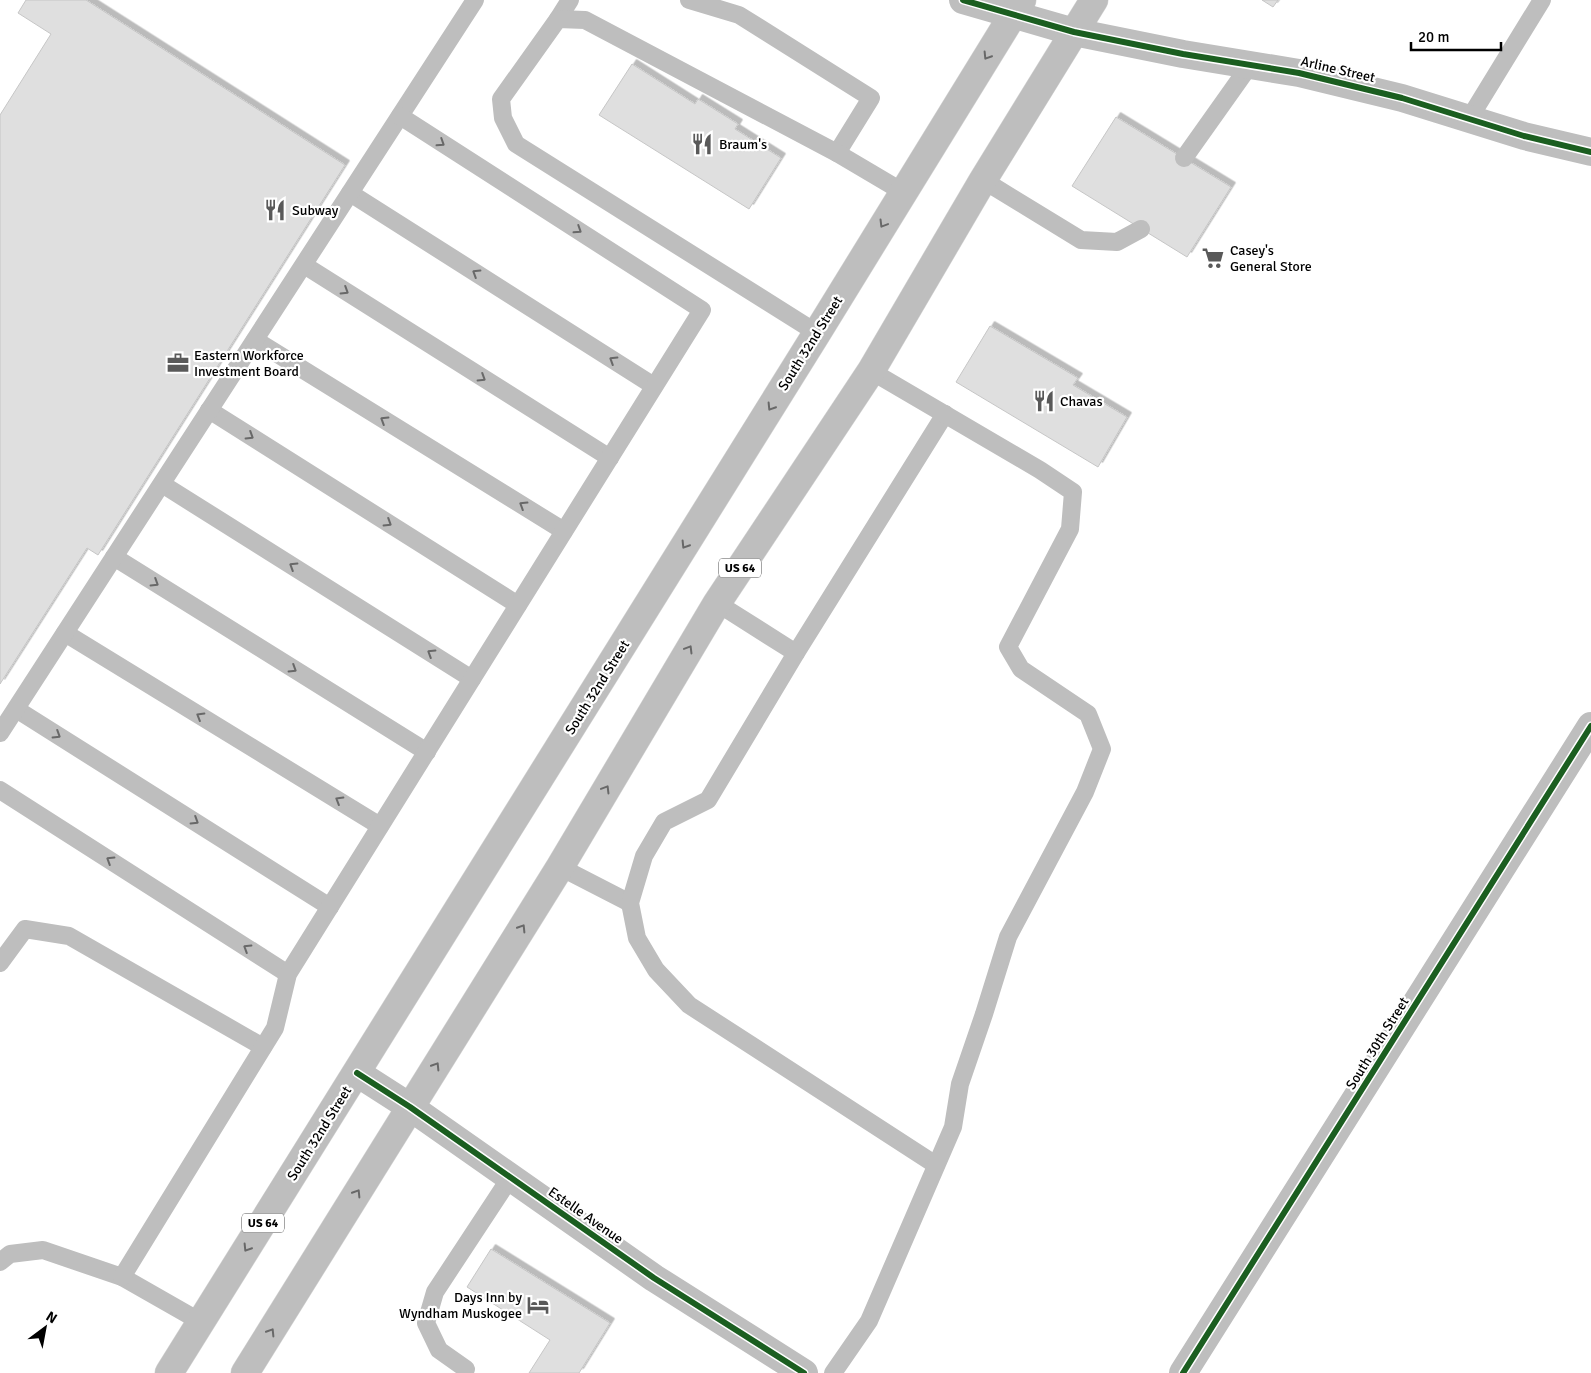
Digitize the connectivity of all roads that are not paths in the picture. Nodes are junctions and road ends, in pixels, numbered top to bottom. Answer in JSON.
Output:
{"nodes":[{"id":1,"x":475,"y":0,"type":"edge"},
{"id":2,"x":570,"y":0,"type":"edge"},
{"id":3,"x":689,"y":0,"type":"edge"},
{"id":4,"x":963,"y":0,"type":"edge"},
{"id":5,"x":1094,"y":0,"type":"edge"},
{"id":6,"x":1542,"y":0,"type":"edge"},
{"id":7,"x":1018,"y":8,"type":"edge"},
{"id":8,"x":558,"y":19,"type":"junction"},
{"id":9,"x":1074,"y":32,"type":"junction"},
{"id":10,"x":1250,"y":65,"type":"junction"},
{"id":11,"x":400,"y":116,"type":"junction"},
{"id":12,"x":1469,"y":119,"type":"junction"},
{"id":13,"x":1591,"y":152,"type":"edge"},
{"id":14,"x":837,"y":153,"type":"junction"},
{"id":15,"x":1184,"y":158,"type":"dead end"},
{"id":16,"x":983,"y":180,"type":"junction"},
{"id":17,"x":903,"y":192,"type":"junction"},
{"id":18,"x":350,"y":193,"type":"junction"},
{"id":19,"x":1141,"y":229,"type":"dead end"},
{"id":20,"x":304,"y":265,"type":"junction"},
{"id":21,"x":817,"y":333,"type":"junction"},
{"id":22,"x":255,"y":340,"type":"junction"},
{"id":23,"x":871,"y":371,"type":"junction"},
{"id":24,"x":654,"y":386,"type":"junction"},
{"id":25,"x":209,"y":410,"type":"junction"},
{"id":26,"x":945,"y":414,"type":"junction"},
{"id":27,"x":610,"y":458,"type":"junction"},
{"id":28,"x":162,"y":484,"type":"junction"},
{"id":29,"x":564,"y":531,"type":"junction"},
{"id":30,"x":114,"y":557,"type":"junction"},
{"id":31,"x":716,"y":603,"type":"junction"},
{"id":32,"x":518,"y":605,"type":"junction"},
{"id":33,"x":64,"y":633,"type":"junction"},
{"id":34,"x":796,"y":653,"type":"junction"},
{"id":35,"x":472,"y":679,"type":"junction"},
{"id":36,"x":16,"y":709,"type":"junction"},
{"id":37,"x":1591,"y":726,"type":"edge"},
{"id":38,"x":0,"y":733,"type":"edge"},
{"id":39,"x":426,"y":752,"type":"junction"},
{"id":40,"x":0,"y":790,"type":"edge"},
{"id":41,"x":380,"y":826,"type":"junction"},
{"id":42,"x":560,"y":867,"type":"junction"},
{"id":43,"x":630,"y":903,"type":"junction"},
{"id":44,"x":330,"y":907,"type":"junction"},
{"id":45,"x":0,"y":963,"type":"edge"},
{"id":46,"x":288,"y":974,"type":"junction"},
{"id":47,"x":263,"y":1047,"type":"junction"},
{"id":48,"x":357,"y":1073,"type":"junction"},
{"id":49,"x":410,"y":1107,"type":"junction"},
{"id":50,"x":936,"y":1166,"type":"junction"},
{"id":51,"x":510,"y":1178,"type":"junction"},
{"id":52,"x":0,"y":1262,"type":"edge"},
{"id":53,"x":122,"y":1277,"type":"junction"},
{"id":54,"x":201,"y":1322,"type":"junction"},
{"id":55,"x":466,"y":1369,"type":"dead end"},
{"id":56,"x":169,"y":1373,"type":"edge"},
{"id":57,"x":245,"y":1373,"type":"edge"},
{"id":58,"x":804,"y":1373,"type":"edge"},
{"id":59,"x":833,"y":1373,"type":"edge"},
{"id":60,"x":1183,"y":1373,"type":"edge"}],
"edges":[{"from":1,"to":11,"type":"lane"},
{"from":2,"to":8,"type":"lane"},
{"from":3,"to":14,"type":"lane"},
{"from":4,"to":7,"type":"main road"},
{"from":5,"to":9,"type":"main road","number":"US 64"},
{"from":6,"to":12,"type":"lane"},
{"from":7,"to":9,"type":"main road","name":"Arline Street"},
{"from":7,"to":17,"type":"main road","name":"South 32nd Street","number":"US 64","one_way":true},
{"from":8,"to":14,"type":"lane"},
{"from":8,"to":21,"type":"lane"},
{"from":9,"to":10,"type":"main road","name":"Arline Street"},
{"from":9,"to":16,"type":"main road","number":"US 64"},
{"from":10,"to":12,"type":"main road","name":"Arline Street"},
{"from":10,"to":15,"type":"lane"},
{"from":11,"to":18,"type":"lane"},
{"from":11,"to":24,"type":"lane","one_way":true},
{"from":12,"to":13,"type":"main road","name":"Arline Street"},
{"from":14,"to":17,"type":"lane"},
{"from":16,"to":19,"type":"lane"},
{"from":16,"to":23,"type":"main road","number":"US 64"},
{"from":17,"to":21,"type":"main road","name":"South 32nd Street","number":"US 64","one_way":true},
{"from":18,"to":20,"type":"lane"},
{"from":24,"to":18,"type":"lane","one_way":true},
{"from":20,"to":22,"type":"lane"},
{"from":20,"to":27,"type":"lane","one_way":true},
{"from":21,"to":48,"type":"main road","name":"South 32nd Street","number":"US 64","one_way":true},
{"from":22,"to":25,"type":"lane"},
{"from":29,"to":22,"type":"lane","one_way":true},
{"from":23,"to":26,"type":"lane"},
{"from":23,"to":31,"type":"main road","number":"US 64"},
{"from":24,"to":27,"type":"lane"},
{"from":25,"to":28,"type":"lane"},
{"from":25,"to":32,"type":"lane","one_way":true},
{"from":26,"to":34,"type":"lane"},
{"from":26,"to":50,"type":"lane"},
{"from":27,"to":29,"type":"lane"},
{"from":28,"to":30,"type":"lane"},
{"from":35,"to":28,"type":"lane","one_way":true},
{"from":29,"to":32,"type":"lane"},
{"from":30,"to":33,"type":"lane"},
{"from":30,"to":39,"type":"lane","one_way":true},
{"from":31,"to":34,"type":"lane"},
{"from":42,"to":31,"type":"main road","number":"US 64","one_way":true},
{"from":32,"to":35,"type":"lane"},
{"from":33,"to":36,"type":"lane"},
{"from":41,"to":33,"type":"lane","one_way":true},
{"from":34,"to":43,"type":"lane"},
{"from":35,"to":39,"type":"lane"},
{"from":36,"to":38,"type":"lane"},
{"from":36,"to":44,"type":"lane","one_way":true},
{"from":37,"to":60,"type":"main road","name":"South 30th Street"},
{"from":39,"to":41,"type":"lane"},
{"from":46,"to":40,"type":"lane","one_way":true},
{"from":41,"to":44,"type":"lane"},
{"from":42,"to":43,"type":"lane"},
{"from":49,"to":42,"type":"main road","number":"US 64","one_way":true},
{"from":43,"to":50,"type":"lane"},
{"from":44,"to":46,"type":"lane"},
{"from":45,"to":47,"type":"lane"},
{"from":46,"to":47,"type":"lane"},
{"from":47,"to":53,"type":"lane"},
{"from":48,"to":49,"type":"main road","name":"Estelle Avenue"},
{"from":48,"to":54,"type":"main road","name":"South 32nd Street","number":"US 64","one_way":true},
{"from":49,"to":51,"type":"main road","name":"Estelle Avenue"},
{"from":57,"to":49,"type":"main road","number":"US 64","one_way":true},
{"from":50,"to":59,"type":"lane"},
{"from":51,"to":55,"type":"lane"},
{"from":51,"to":58,"type":"main road","name":"Estelle Avenue"},
{"from":52,"to":53,"type":"lane"},
{"from":53,"to":54,"type":"lane"},
{"from":54,"to":56,"type":"main road","name":"South 32nd Street","number":"US 64"}]}
